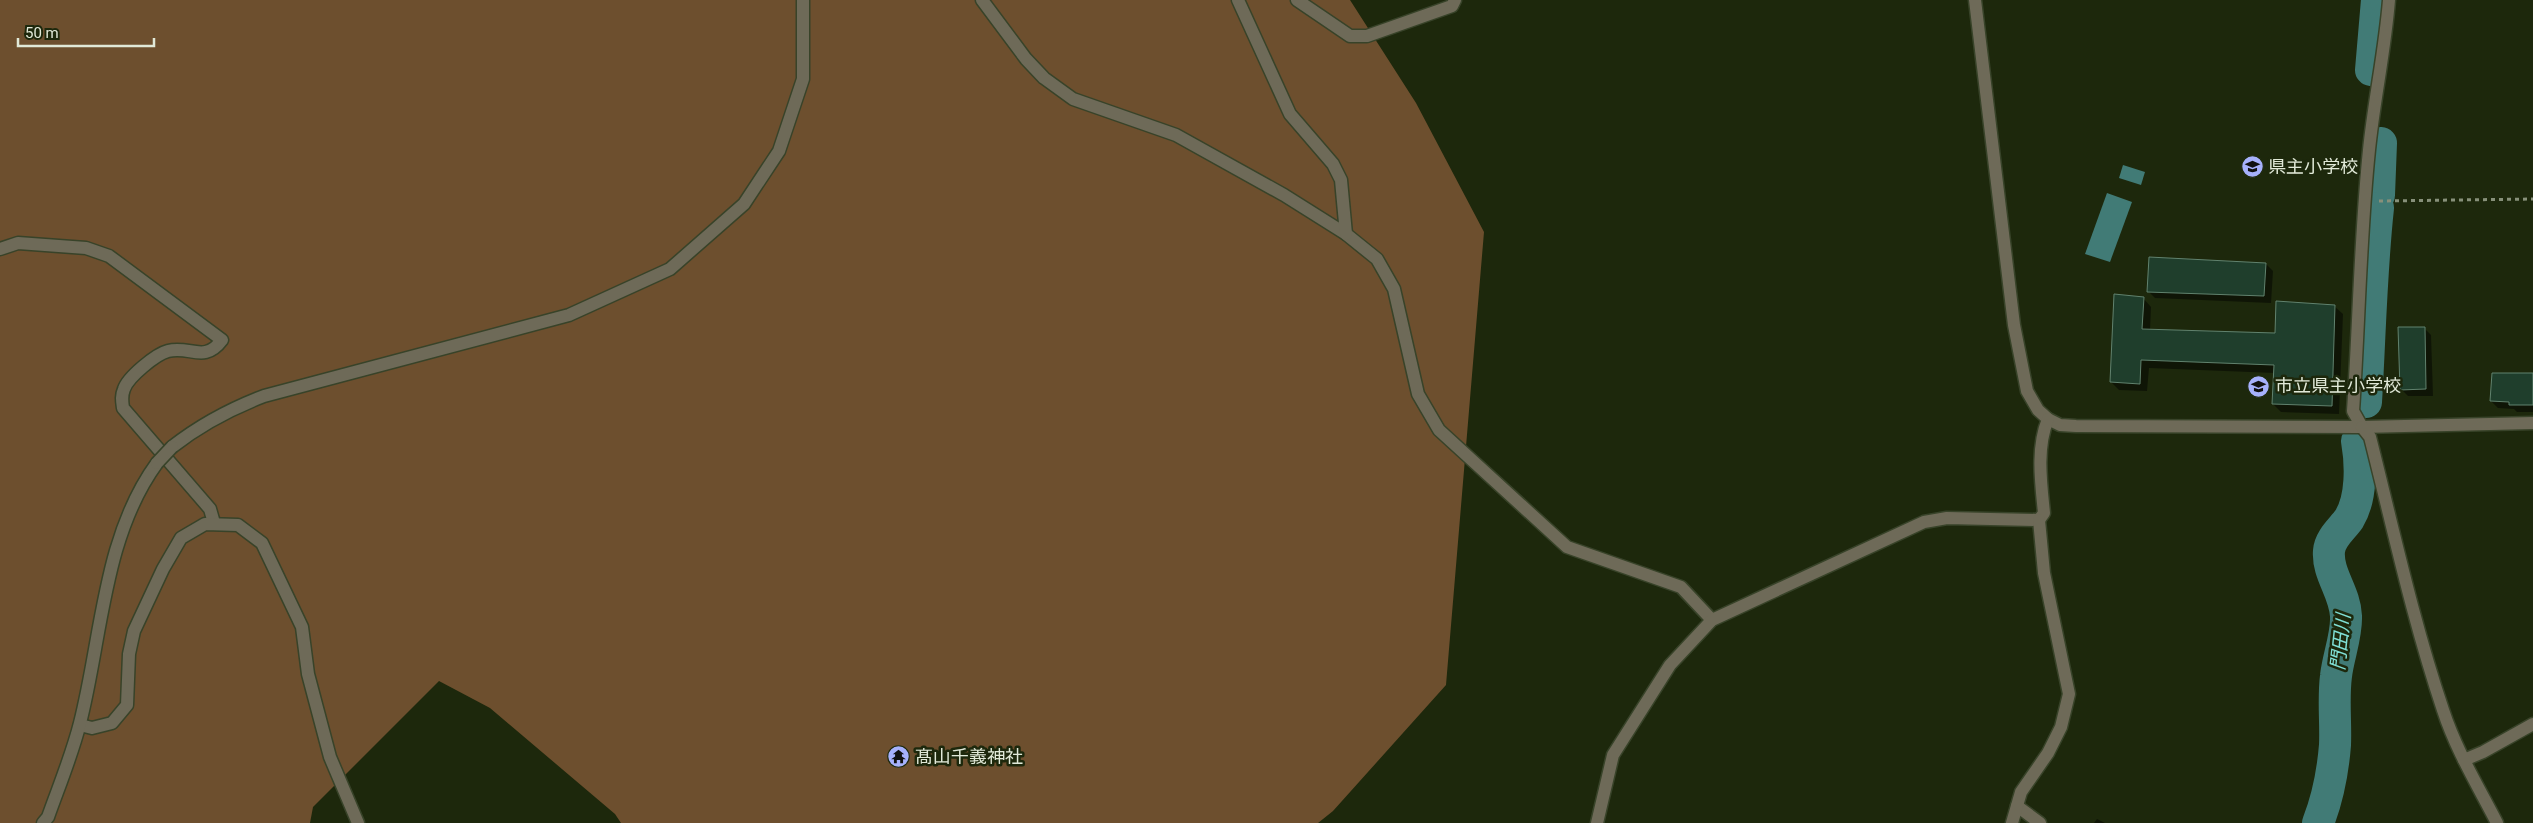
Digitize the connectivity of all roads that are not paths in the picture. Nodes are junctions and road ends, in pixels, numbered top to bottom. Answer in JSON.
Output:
{"nodes":[{"id":1,"x":803,"y":0,"type":"edge"},
{"id":2,"x":982,"y":0,"type":"edge"},
{"id":3,"x":1238,"y":0,"type":"edge"},
{"id":4,"x":1297,"y":0,"type":"edge"},
{"id":5,"x":1454,"y":0,"type":"edge"},
{"id":6,"x":1974,"y":0,"type":"edge"},
{"id":7,"x":2389,"y":0,"type":"edge"},
{"id":8,"x":1346,"y":234,"type":"junction"},
{"id":9,"x":0,"y":249,"type":"edge"},
{"id":10,"x":2048,"y":419,"type":"junction"},
{"id":11,"x":2533,"y":423,"type":"edge"},
{"id":12,"x":2362,"y":426,"type":"junction"},
{"id":13,"x":2039,"y":520,"type":"junction"},
{"id":14,"x":214,"y":523,"type":"junction"},
{"id":15,"x":1712,"y":620,"type":"junction"},
{"id":16,"x":2533,"y":724,"type":"edge"},
{"id":17,"x":80,"y":725,"type":"junction"},
{"id":18,"x":2464,"y":760,"type":"junction"},
{"id":19,"x":2017,"y":806,"type":"junction"},
{"id":20,"x":43,"y":823,"type":"edge"},
{"id":21,"x":358,"y":823,"type":"edge"},
{"id":22,"x":1597,"y":823,"type":"edge"},
{"id":23,"x":2012,"y":823,"type":"edge"},
{"id":24,"x":2040,"y":823,"type":"edge"},
{"id":25,"x":2497,"y":823,"type":"edge"}],
"edges":[{"from":1,"to":17,"type":"street","bridge":true},
{"from":2,"to":8,"type":"street"},
{"from":3,"to":8,"type":"street"},
{"from":4,"to":5,"type":"street"},
{"from":6,"to":10,"type":"street"},
{"from":7,"to":12,"type":"street"},
{"from":8,"to":15,"type":"street"},
{"from":9,"to":14,"type":"street"},
{"from":10,"to":12,"type":"street"},
{"from":10,"to":13,"type":"street"},
{"from":11,"to":12,"type":"street"},
{"from":12,"to":18,"type":"street"},
{"from":13,"to":15,"type":"street"},
{"from":13,"to":19,"type":"street"},
{"from":14,"to":17,"type":"street"},
{"from":14,"to":21,"type":"street"},
{"from":15,"to":22,"type":"street"},
{"from":16,"to":18,"type":"street"},
{"from":17,"to":20,"type":"street"},
{"from":18,"to":25,"type":"street"},
{"from":19,"to":23,"type":"street"},
{"from":19,"to":24,"type":"street"}]}
